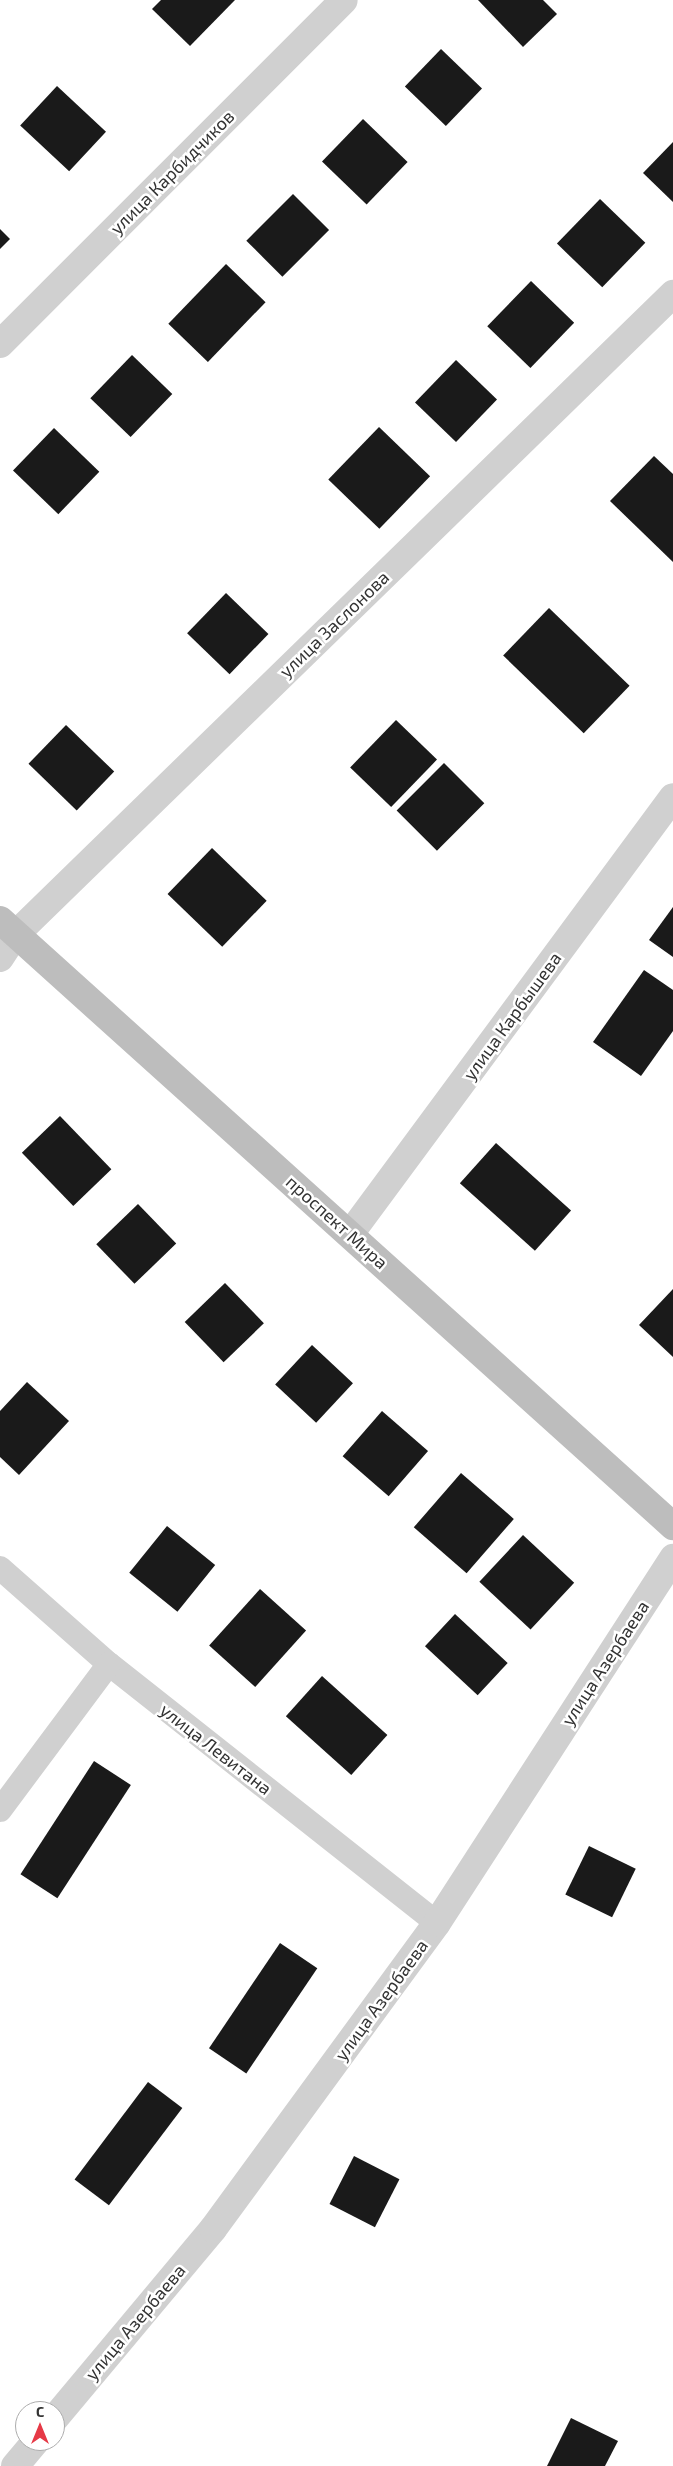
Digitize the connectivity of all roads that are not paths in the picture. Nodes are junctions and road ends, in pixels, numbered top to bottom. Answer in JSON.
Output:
{"nodes":[{"id":1,"x":344,"y":0,"type":"edge"},
{"id":2,"x":673,"y":294,"type":"edge"},
{"id":3,"x":0,"y":344,"type":"edge"},
{"id":4,"x":673,"y":797,"type":"edge"},
{"id":5,"x":8,"y":927,"type":"edge"},
{"id":6,"x":0,"y":958,"type":"edge"},
{"id":7,"x":350,"y":1234,"type":"junction"},
{"id":8,"x":673,"y":1526,"type":"edge"},
{"id":9,"x":673,"y":1558,"type":"edge"},
{"id":10,"x":0,"y":1568,"type":"edge"},
{"id":11,"x":109,"y":1664,"type":"junction"},
{"id":12,"x":0,"y":1810,"type":"edge"},
{"id":13,"x":437,"y":1923,"type":"junction"},
{"id":14,"x":65,"y":2406,"type":"edge"},
{"id":15,"x":28,"y":2451,"type":"edge"},
{"id":16,"x":15,"y":2466,"type":"edge"}],
"edges":[{"from":1,"to":3,"type":"street","name":"улица Карбидчиков"},
{"from":2,"to":5,"type":"street","name":"улица Заслонова"},
{"from":4,"to":7,"type":"street","name":"улица Карбышева"},
{"from":5,"to":6,"type":"street","name":"улица Заслонова"},
{"from":5,"to":7,"type":"main road","name":"проспект Мира"},
{"from":7,"to":8,"type":"main road","name":"проспект Мира"},
{"from":9,"to":13,"type":"street","name":"улица Азербаева"},
{"from":10,"to":11,"type":"lane","name":"улица Левитана"},
{"from":11,"to":12,"type":"lane"},
{"from":11,"to":13,"type":"lane","name":"улица Левитана"},
{"from":13,"to":14,"type":"street","name":"улица Азербаева"},
{"from":15,"to":16,"type":"street"}]}
